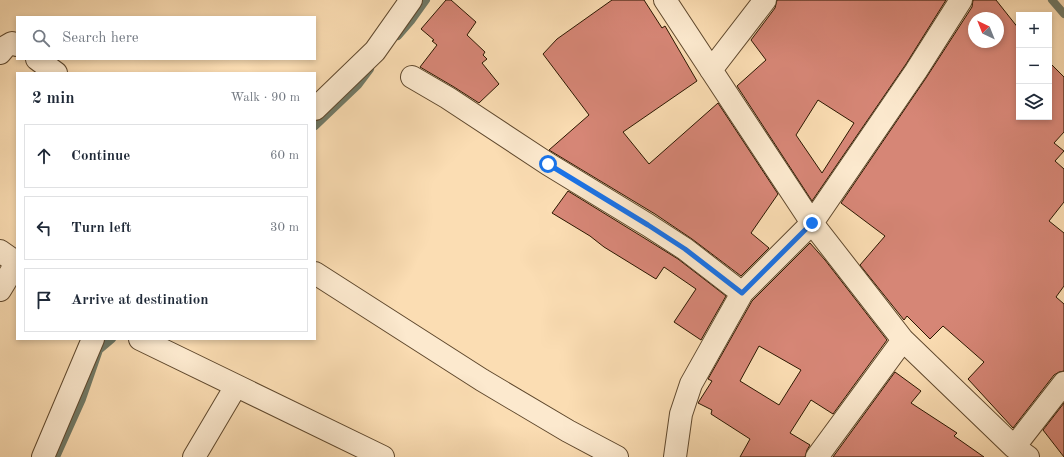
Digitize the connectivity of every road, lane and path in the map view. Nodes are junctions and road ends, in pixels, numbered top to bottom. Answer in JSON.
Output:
{"nodes":[{"id":1,"x":411,"y":0,"type":"edge"},
{"id":2,"x":665,"y":0,"type":"edge"},
{"id":3,"x":765,"y":0,"type":"edge"},
{"id":4,"x":961,"y":0,"type":"edge"},
{"id":5,"x":16,"y":45,"type":"edge"},
{"id":6,"x":0,"y":53,"type":"edge"},
{"id":7,"x":38,"y":60,"type":"edge"},
{"id":8,"x":711,"y":70,"type":"junction"},
{"id":9,"x":55,"y":72,"type":"edge"},
{"id":10,"x":412,"y":77,"type":"dead end"},
{"id":11,"x":316,"y":108,"type":"edge"},
{"id":12,"x":812,"y":223,"type":"junction"},
{"id":13,"x":0,"y":251,"type":"edge"},
{"id":14,"x":16,"y":261,"type":"edge"},
{"id":15,"x":16,"y":264,"type":"edge"},
{"id":16,"x":316,"y":274,"type":"edge"},
{"id":17,"x":0,"y":290,"type":"edge"},
{"id":18,"x":742,"y":293,"type":"junction"},
{"id":19,"x":93,"y":340,"type":"edge"},
{"id":20,"x":142,"y":340,"type":"edge"},
{"id":21,"x":903,"y":340,"type":"junction"},
{"id":22,"x":1064,"y":383,"type":"edge"},
{"id":23,"x":236,"y":386,"type":"junction"},
{"id":24,"x":1021,"y":452,"type":"edge"},
{"id":25,"x":43,"y":457,"type":"edge"},
{"id":26,"x":194,"y":457,"type":"edge"},
{"id":27,"x":382,"y":457,"type":"edge"},
{"id":28,"x":617,"y":457,"type":"edge"},
{"id":29,"x":675,"y":457,"type":"edge"},
{"id":30,"x":817,"y":457,"type":"edge"}],
"edges":[{"from":1,"to":11,"type":"street"},
{"from":2,"to":8,"type":"street"},
{"from":3,"to":8,"type":"street"},
{"from":4,"to":12,"type":"street"},
{"from":5,"to":6,"type":"street"},
{"from":7,"to":9,"type":"street"},
{"from":8,"to":12,"type":"street"},
{"from":10,"to":18,"type":"street"},
{"from":12,"to":18,"type":"street"},
{"from":12,"to":21,"type":"street"},
{"from":13,"to":14,"type":"street"},
{"from":15,"to":17,"type":"street"},
{"from":16,"to":28,"type":"street"},
{"from":18,"to":29,"type":"street"},
{"from":19,"to":25,"type":"street"},
{"from":20,"to":23,"type":"street"},
{"from":21,"to":24,"type":"street"},
{"from":21,"to":30,"type":"street"},
{"from":22,"to":24,"type":"street"},
{"from":23,"to":26,"type":"street"},
{"from":23,"to":27,"type":"street"}]}
